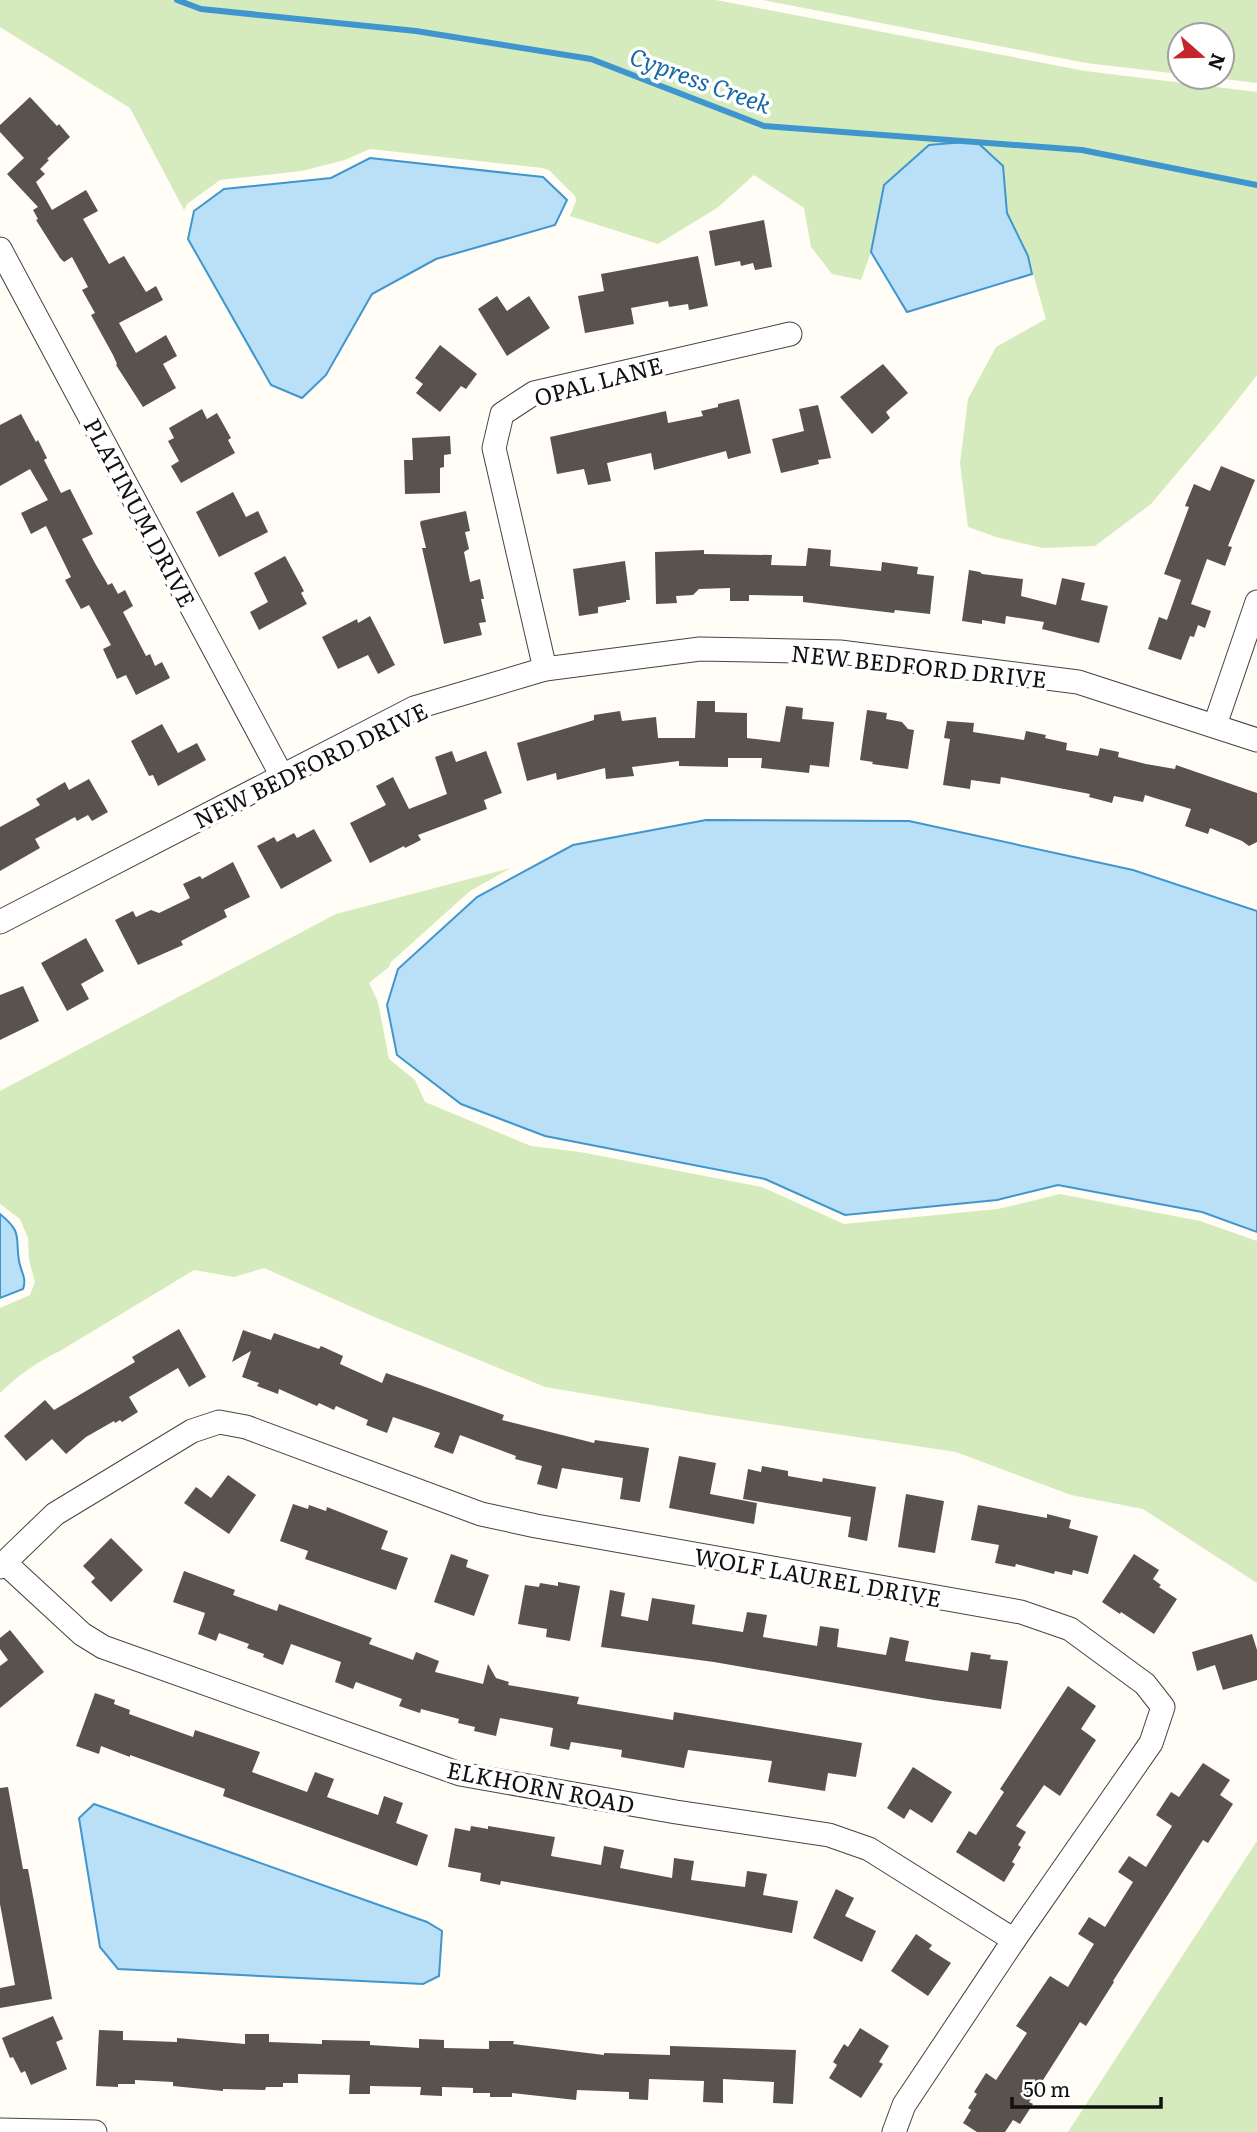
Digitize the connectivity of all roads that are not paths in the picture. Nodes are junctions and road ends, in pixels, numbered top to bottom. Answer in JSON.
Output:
{"nodes":[{"id":1,"x":0,"y":248,"type":"edge"},
{"id":2,"x":790,"y":334,"type":"dead end"},
{"id":3,"x":1257,"y":602,"type":"edge"},
{"id":4,"x":545,"y":669,"type":"junction"},
{"id":5,"x":1215,"y":725,"type":"junction"},
{"id":6,"x":1257,"y":740,"type":"edge"},
{"id":7,"x":282,"y":776,"type":"junction"},
{"id":8,"x":0,"y":922,"type":"edge"},
{"id":9,"x":2,"y":1565,"type":"edge"},
{"id":10,"x":1014,"y":1940,"type":"junction"},
{"id":11,"x":0,"y":2130,"type":"edge"},
{"id":12,"x":95,"y":2132,"type":"edge"},
{"id":13,"x":894,"y":2132,"type":"edge"}],
"edges":[{"from":1,"to":7,"type":"street","name":"PLATINUM DRIVE"},
{"from":2,"to":4,"type":"street","name":"OPAL LANE"},
{"from":3,"to":5,"type":"street"},
{"from":4,"to":5,"type":"street","name":"NEW BEDFORD DRIVE"},
{"from":4,"to":7,"type":"street","name":"NEW BEDFORD DRIVE"},
{"from":5,"to":6,"type":"street","name":"NEW BEDFORD DRIVE"},
{"from":7,"to":8,"type":"street","name":"NEW BEDFORD DRIVE"},
{"from":9,"to":10,"type":"street","name":"ELKHORN ROAD"},
{"from":9,"to":10,"type":"street","name":"WOLF LAUREL DRIVE"},
{"from":10,"to":13,"type":"street","name":"WOLF LAUREL DRIVE"},
{"from":11,"to":12,"type":"street"}]}
